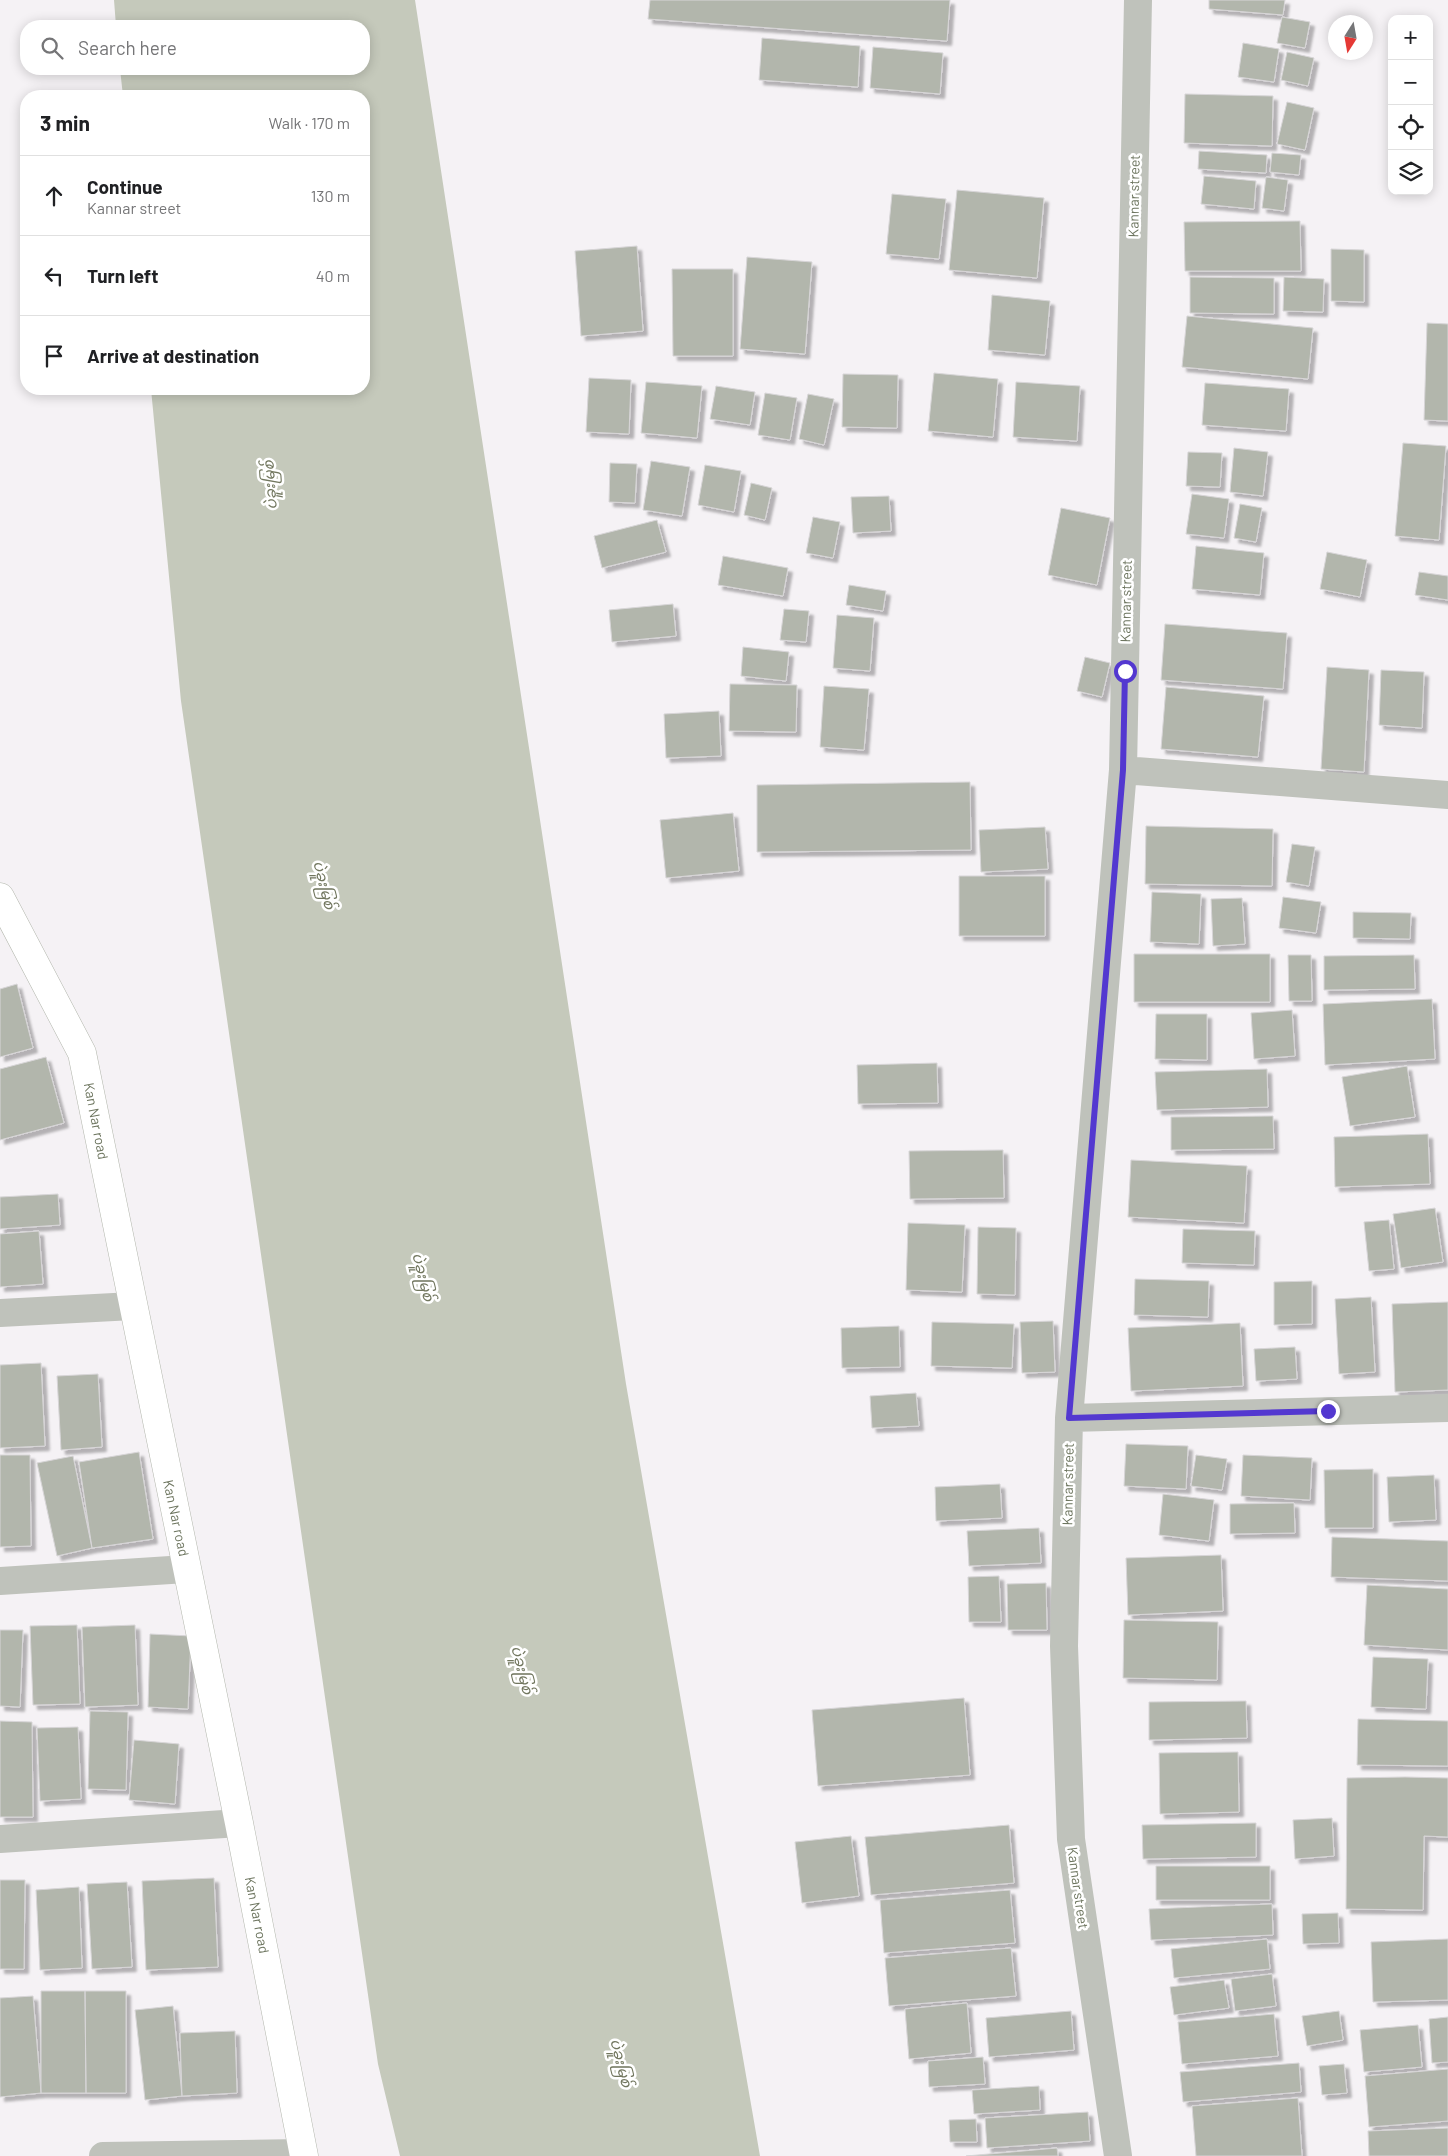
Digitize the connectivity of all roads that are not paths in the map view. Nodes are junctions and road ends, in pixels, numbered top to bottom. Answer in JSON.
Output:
{"nodes":[{"id":1,"x":1138,"y":0,"type":"edge"},
{"id":2,"x":1123,"y":770,"type":"junction"},
{"id":3,"x":1448,"y":795,"type":"edge"},
{"id":4,"x":0,"y":897,"type":"edge"},
{"id":5,"x":133,"y":1306,"type":"junction"},
{"id":6,"x":0,"y":1313,"type":"edge"},
{"id":7,"x":1448,"y":1408,"type":"edge"},
{"id":8,"x":1069,"y":1418,"type":"junction"},
{"id":9,"x":186,"y":1569,"type":"junction"},
{"id":10,"x":0,"y":1581,"type":"edge"},
{"id":11,"x":238,"y":1823,"type":"junction"},
{"id":12,"x":0,"y":1839,"type":"edge"},
{"id":13,"x":304,"y":2154,"type":"edge"},
{"id":14,"x":103,"y":2156,"type":"edge"},
{"id":15,"x":1118,"y":2156,"type":"edge"}],
"edges":[{"from":1,"to":2,"type":"street","name":"Kannar street"},
{"from":2,"to":3,"type":"street"},
{"from":2,"to":8,"type":"street","name":"Kannar street"},
{"from":4,"to":5,"type":"street","name":"Kan Nar road"},
{"from":5,"to":6,"type":"street"},
{"from":5,"to":9,"type":"street","name":"Kan Nar road"},
{"from":7,"to":8,"type":"street"},
{"from":8,"to":15,"type":"street","name":"Kannar street"},
{"from":9,"to":10,"type":"street"},
{"from":9,"to":11,"type":"street","name":"Kan Nar road"},
{"from":11,"to":12,"type":"street"},
{"from":11,"to":13,"type":"street","name":"Kan Nar road"},
{"from":13,"to":14,"type":"street"}]}
